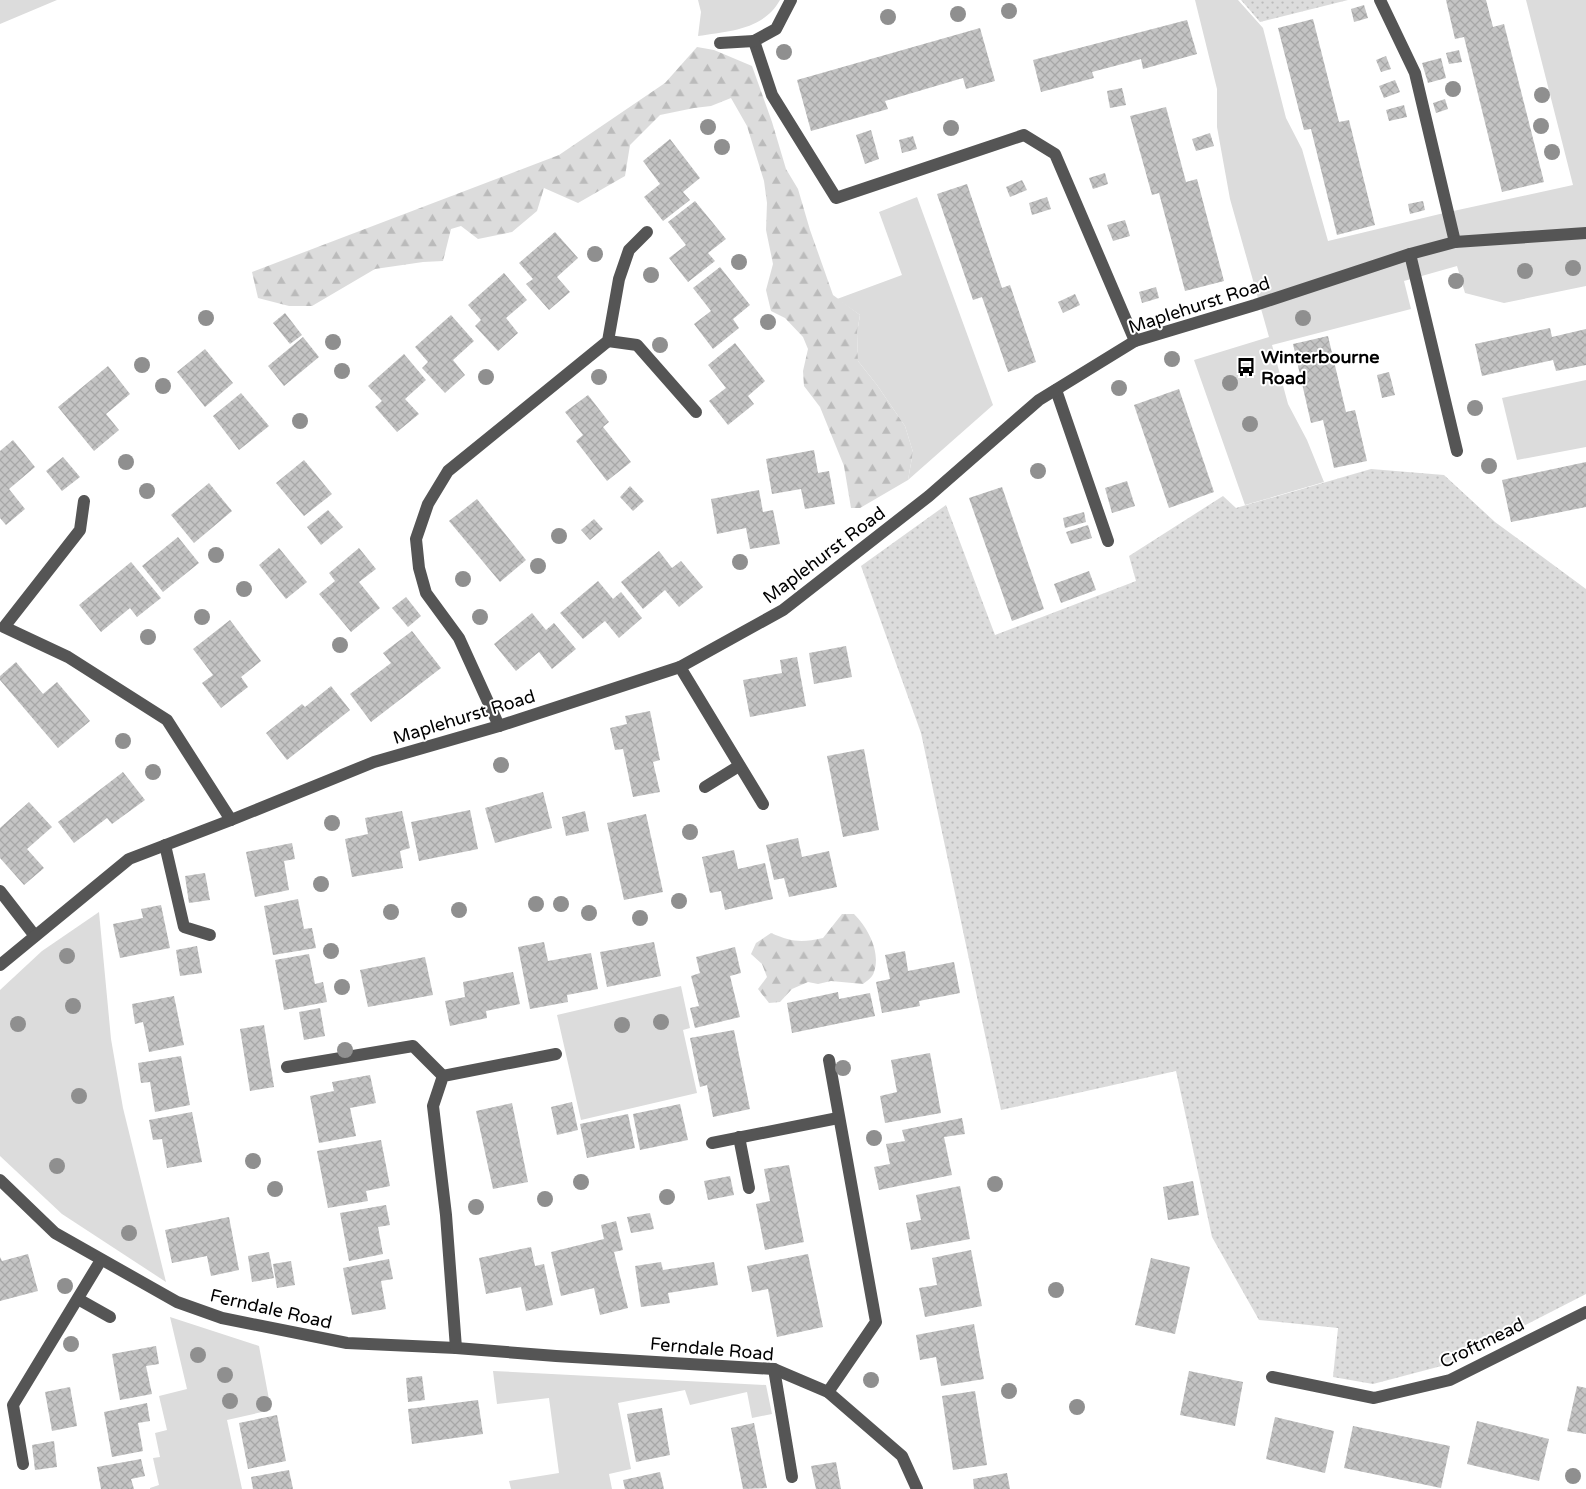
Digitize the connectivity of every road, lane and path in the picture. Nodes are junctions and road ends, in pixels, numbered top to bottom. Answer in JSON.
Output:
{"nodes":[{"id":1,"x":791,"y":0,"type":"edge"},
{"id":2,"x":1380,"y":0,"type":"edge"},
{"id":3,"x":754,"y":41,"type":"junction"},
{"id":4,"x":720,"y":43,"type":"dead end"},
{"id":5,"x":646,"y":232,"type":"dead end"},
{"id":6,"x":1586,"y":233,"type":"edge"},
{"id":7,"x":1455,"y":242,"type":"junction"},
{"id":8,"x":1410,"y":254,"type":"junction"},
{"id":9,"x":608,"y":341,"type":"junction"},
{"id":10,"x":1135,"y":341,"type":"junction"},
{"id":11,"x":1056,"y":390,"type":"junction"},
{"id":12,"x":696,"y":412,"type":"dead end"},
{"id":13,"x":1457,"y":451,"type":"dead end"},
{"id":14,"x":84,"y":501,"type":"dead end"},
{"id":15,"x":1108,"y":541,"type":"dead end"},
{"id":16,"x":2,"y":627,"type":"edge"},
{"id":17,"x":680,"y":667,"type":"junction"},
{"id":18,"x":499,"y":726,"type":"junction"},
{"id":19,"x":739,"y":766,"type":"junction"},
{"id":20,"x":705,"y":787,"type":"dead end"},
{"id":21,"x":763,"y":804,"type":"dead end"},
{"id":22,"x":231,"y":820,"type":"junction"},
{"id":23,"x":165,"y":845,"type":"junction"},
{"id":24,"x":0,"y":891,"type":"edge"},
{"id":25,"x":210,"y":935,"type":"dead end"},
{"id":26,"x":35,"y":936,"type":"junction"},
{"id":27,"x":0,"y":965,"type":"edge"},
{"id":28,"x":556,"y":1054,"type":"dead end"},
{"id":29,"x":829,"y":1060,"type":"dead end"},
{"id":30,"x":287,"y":1067,"type":"dead end"},
{"id":31,"x":443,"y":1076,"type":"junction"},
{"id":32,"x":838,"y":1118,"type":"junction"},
{"id":33,"x":739,"y":1137,"type":"junction"},
{"id":34,"x":712,"y":1143,"type":"dead end"},
{"id":35,"x":0,"y":1180,"type":"edge"},
{"id":36,"x":749,"y":1188,"type":"dead end"},
{"id":37,"x":101,"y":1260,"type":"junction"},
{"id":38,"x":78,"y":1298,"type":"junction"},
{"id":39,"x":1586,"y":1312,"type":"edge"},
{"id":40,"x":110,"y":1317,"type":"dead end"},
{"id":41,"x":456,"y":1348,"type":"junction"},
{"id":42,"x":774,"y":1369,"type":"junction"},
{"id":43,"x":1272,"y":1377,"type":"dead end"},
{"id":44,"x":828,"y":1392,"type":"junction"},
{"id":45,"x":23,"y":1464,"type":"dead end"},
{"id":46,"x":792,"y":1477,"type":"dead end"},
{"id":47,"x":917,"y":1489,"type":"edge"}],
"edges":[{"from":1,"to":3,"type":"street"},
{"from":2,"to":7,"type":"street"},
{"from":3,"to":4,"type":"street"},
{"from":3,"to":10,"type":"street"},
{"from":5,"to":9,"type":"street"},
{"from":6,"to":7,"type":"street","name":"Maplehurst Road"},
{"from":7,"to":8,"type":"street","name":"Maplehurst Road"},
{"from":8,"to":10,"type":"street","name":"Maplehurst Road"},
{"from":8,"to":13,"type":"street"},
{"from":9,"to":12,"type":"street"},
{"from":9,"to":18,"type":"street"},
{"from":10,"to":11,"type":"street","name":"Maplehurst Road"},
{"from":11,"to":15,"type":"street"},
{"from":11,"to":17,"type":"street","name":"Maplehurst Road"},
{"from":14,"to":16,"type":"street"},
{"from":16,"to":22,"type":"street"},
{"from":17,"to":18,"type":"street","name":"Maplehurst Road"},
{"from":17,"to":19,"type":"street"},
{"from":18,"to":22,"type":"street","name":"Maplehurst Road"},
{"from":19,"to":20,"type":"street"},
{"from":19,"to":21,"type":"street"},
{"from":22,"to":23,"type":"street","name":"Maplehurst Road"},
{"from":23,"to":25,"type":"street"},
{"from":23,"to":26,"type":"street","name":"Maplehurst Road"},
{"from":24,"to":26,"type":"street"},
{"from":26,"to":27,"type":"street","name":"Maplehurst Road"},
{"from":28,"to":31,"type":"street"},
{"from":29,"to":32,"type":"street"},
{"from":30,"to":31,"type":"street"},
{"from":31,"to":41,"type":"street"},
{"from":32,"to":33,"type":"street"},
{"from":32,"to":44,"type":"street"},
{"from":33,"to":34,"type":"street"},
{"from":33,"to":36,"type":"street"},
{"from":35,"to":37,"type":"street","name":"Ferndale Road"},
{"from":37,"to":38,"type":"street"},
{"from":37,"to":41,"type":"street","name":"Ferndale Road"},
{"from":38,"to":40,"type":"street"},
{"from":38,"to":45,"type":"street"},
{"from":39,"to":43,"type":"street","name":"Croftmead"},
{"from":41,"to":42,"type":"street","name":"Ferndale Road"},
{"from":42,"to":44,"type":"street","name":"Ferndale Road"},
{"from":42,"to":46,"type":"street"},
{"from":44,"to":47,"type":"street","name":"Ferndale Road"}]}
